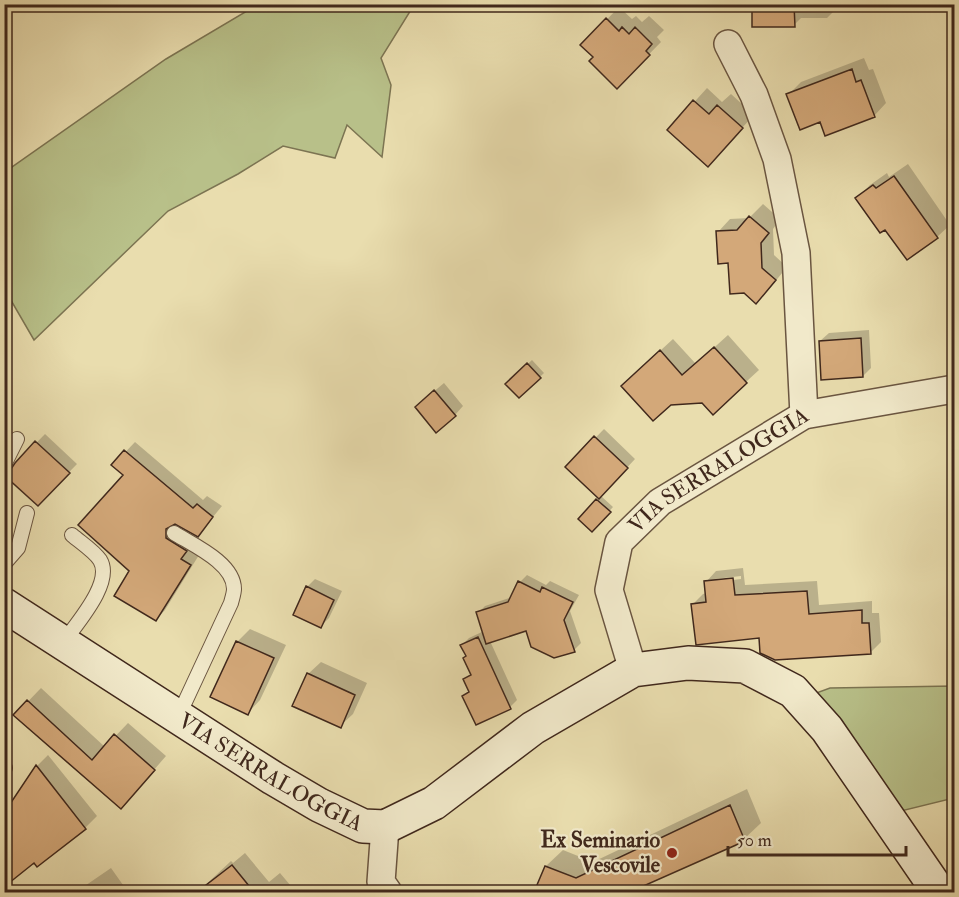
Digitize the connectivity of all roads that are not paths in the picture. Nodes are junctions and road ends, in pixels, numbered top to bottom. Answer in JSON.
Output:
{"nodes":[{"id":1,"x":728,"y":44,"type":"dead end"},
{"id":2,"x":954,"y":389,"type":"edge"},
{"id":3,"x":804,"y":415,"type":"junction"},
{"id":4,"x":17,"y":439,"type":"dead end"},
{"id":5,"x":4,"y":465,"type":"edge"},
{"id":6,"x":27,"y":513,"type":"dead end"},
{"id":7,"x":174,"y":532,"type":"dead end"},
{"id":8,"x":72,"y":535,"type":"dead end"},
{"id":9,"x":4,"y":564,"type":"edge"},
{"id":10,"x":4,"y":605,"type":"edge"},
{"id":11,"x":63,"y":643,"type":"junction"},
{"id":12,"x":633,"y":670,"type":"junction"},
{"id":13,"x":178,"y":717,"type":"junction"},
{"id":14,"x":385,"y":827,"type":"junction"},
{"id":15,"x":377,"y":889,"type":"edge"},
{"id":16,"x":939,"y":892,"type":"edge"}],
"edges":[{"from":1,"to":3,"type":"street"},
{"from":2,"to":3,"type":"street","name":"VIA SERRALOGGIA"},
{"from":3,"to":12,"type":"street","name":"VIA SERRALOGGIA"},
{"from":4,"to":5,"type":"lane"},
{"from":6,"to":9,"type":"lane"},
{"from":7,"to":13,"type":"lane"},
{"from":8,"to":11,"type":"lane"},
{"from":10,"to":11,"type":"main road","name":"VIA SERRALOGGIA"},
{"from":11,"to":13,"type":"main road","name":"VIA SERRALOGGIA"},
{"from":12,"to":14,"type":"main road","name":"VIA SERRALOGGIA"},
{"from":12,"to":16,"type":"main road","name":"VIA SERRALOGGIA"},
{"from":13,"to":14,"type":"main road","name":"VIA SERRALOGGIA"},
{"from":14,"to":15,"type":"street"}]}
